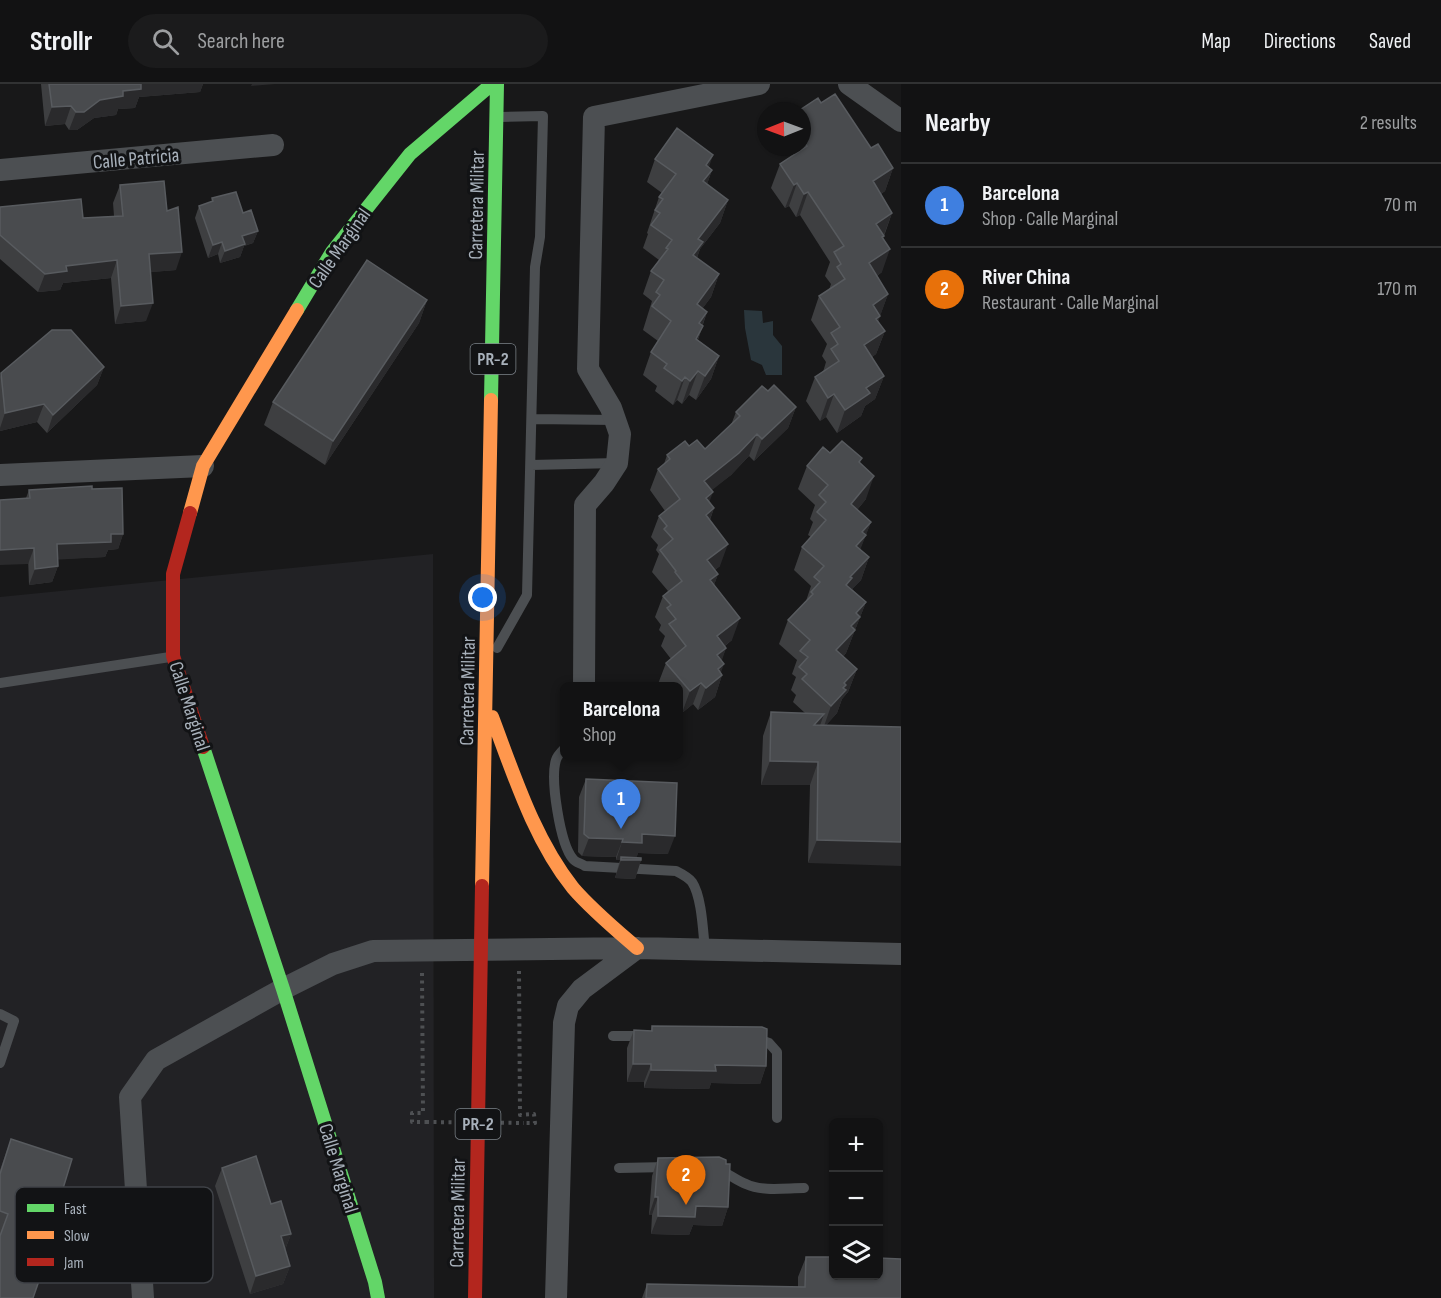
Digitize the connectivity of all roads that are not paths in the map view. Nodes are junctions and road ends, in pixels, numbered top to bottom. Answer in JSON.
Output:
{"nodes":[{"id":1,"x":492,"y":84,"type":"edge"},
{"id":2,"x":497,"y":84,"type":"edge"},
{"id":3,"x":759,"y":84,"type":"edge"},
{"id":4,"x":849,"y":84,"type":"edge"},
{"id":5,"x":496,"y":117,"type":"junction"},
{"id":6,"x":901,"y":121,"type":"edge"},
{"id":7,"x":273,"y":145,"type":"dead end"},
{"id":8,"x":0,"y":170,"type":"edge"},
{"id":9,"x":532,"y":419,"type":"junction"},
{"id":10,"x":615,"y":420,"type":"junction"},
{"id":11,"x":617,"y":463,"type":"junction"},
{"id":12,"x":531,"y":465,"type":"junction"},
{"id":13,"x":203,"y":466,"type":"junction"},
{"id":14,"x":0,"y":475,"type":"edge"},
{"id":15,"x":173,"y":656,"type":"junction"},
{"id":16,"x":487,"y":664,"type":"junction"},
{"id":17,"x":584,"y":682,"type":"edge"},
{"id":18,"x":0,"y":683,"type":"edge"},
{"id":19,"x":487,"y":704,"type":"junction"},
{"id":20,"x":560,"y":754,"type":"edge"},
{"id":21,"x":637,"y":948,"type":"junction"},
{"id":22,"x":482,"y":950,"type":"junction"},
{"id":23,"x":705,"y":950,"type":"junction"},
{"id":24,"x":901,"y":954,"type":"edge"},
{"id":25,"x":283,"y":989,"type":"junction"},
{"id":26,"x":0,"y":1014,"type":"edge"},
{"id":27,"x":613,"y":1036,"type":"dead end"},
{"id":28,"x":656,"y":1036,"type":"edge"},
{"id":29,"x":746,"y":1038,"type":"edge"},
{"id":30,"x":0,"y":1063,"type":"edge"},
{"id":31,"x":777,"y":1118,"type":"dead end"},
{"id":32,"x":680,"y":1167,"type":"edge"},
{"id":33,"x":619,"y":1168,"type":"dead end"},
{"id":34,"x":705,"y":1168,"type":"edge"},
{"id":35,"x":136,"y":1187,"type":"edge"},
{"id":36,"x":804,"y":1188,"type":"dead end"},
{"id":37,"x":142,"y":1283,"type":"edge"},
{"id":38,"x":143,"y":1298,"type":"edge"},
{"id":39,"x":378,"y":1298,"type":"edge"},
{"id":40,"x":475,"y":1298,"type":"edge"},
{"id":41,"x":556,"y":1298,"type":"edge"}],
"edges":[{"from":1,"to":13,"type":"main road","name":"Calle Marginal"},
{"from":2,"to":5,"type":"main road","name":"Carretera Militar","number":"PR-2"},
{"from":3,"to":10,"type":"street"},
{"from":4,"to":6,"type":"street"},
{"from":5,"to":9,"type":"lane"},
{"from":5,"to":16,"type":"main road","name":"Carretera Militar","number":"PR-2"},
{"from":7,"to":8,"type":"street","name":"Calle Patricia"},
{"from":9,"to":10,"type":"lane"},
{"from":9,"to":12,"type":"lane"},
{"from":10,"to":11,"type":"street"},
{"from":11,"to":12,"type":"lane"},
{"from":11,"to":17,"type":"street"},
{"from":12,"to":16,"type":"lane"},
{"from":13,"to":14,"type":"street"},
{"from":13,"to":15,"type":"main road","name":"Calle Marginal"},
{"from":15,"to":18,"type":"lane"},
{"from":15,"to":25,"type":"main road","name":"Calle Marginal"},
{"from":16,"to":19,"type":"main road","name":"Carretera Militar","number":"PR-2"},
{"from":19,"to":21,"type":"main road"},
{"from":19,"to":22,"type":"main road","name":"Carretera Militar","number":"PR-2"},
{"from":20,"to":23,"type":"lane"},
{"from":21,"to":22,"type":"street"},
{"from":21,"to":23,"type":"street"},
{"from":21,"to":41,"type":"street"},
{"from":22,"to":25,"type":"street"},
{"from":22,"to":40,"type":"main road","name":"Carretera Militar","number":"PR-2"},
{"from":23,"to":24,"type":"street"},
{"from":25,"to":35,"type":"street"},
{"from":25,"to":39,"type":"main road","name":"Calle Marginal"},
{"from":26,"to":30,"type":"lane"},
{"from":27,"to":28,"type":"lane"},
{"from":29,"to":31,"type":"lane"},
{"from":32,"to":33,"type":"lane"},
{"from":34,"to":36,"type":"lane"},
{"from":37,"to":38,"type":"street"}]}
